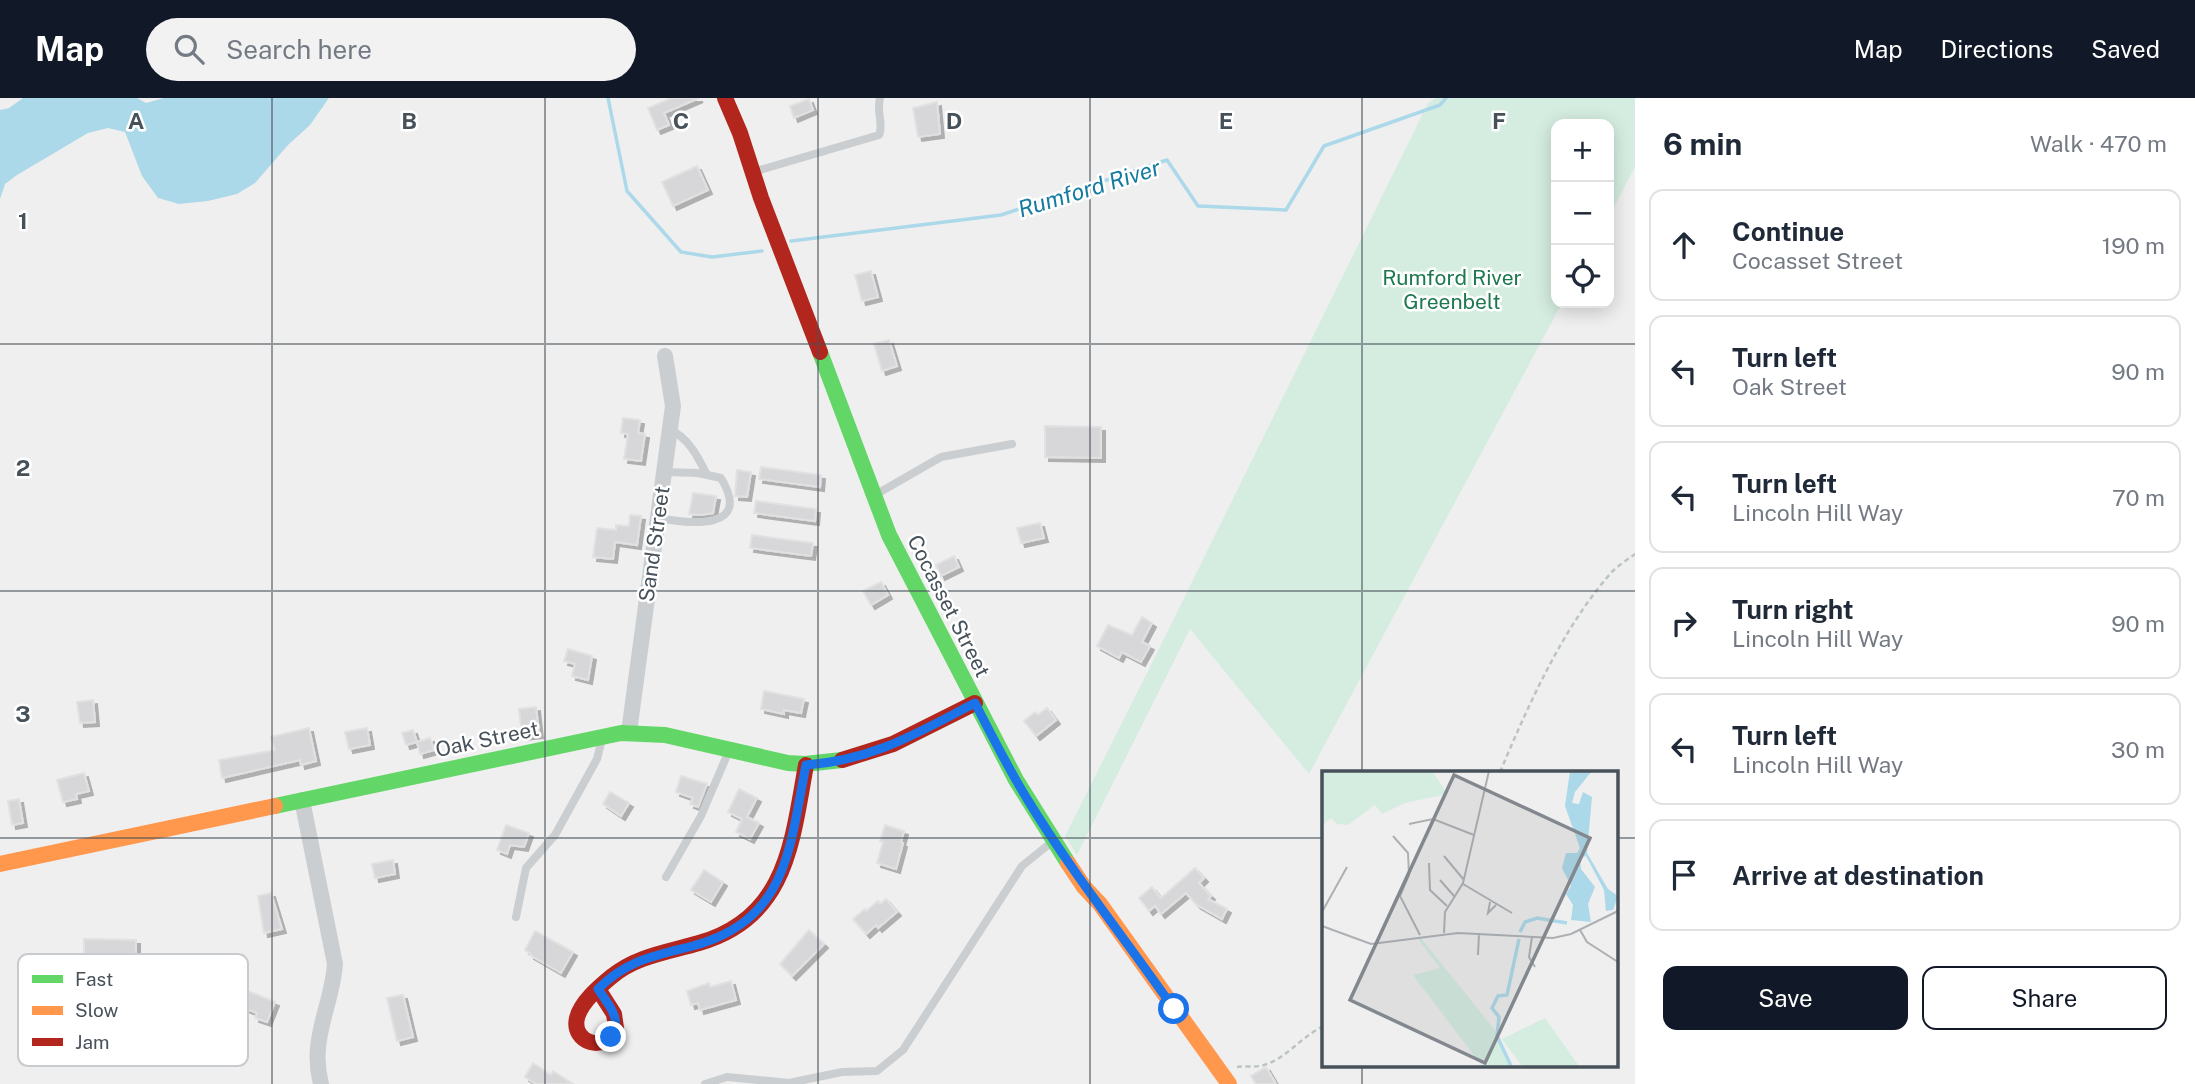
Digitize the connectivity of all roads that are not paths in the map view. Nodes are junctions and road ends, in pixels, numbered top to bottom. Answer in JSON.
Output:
{"nodes":[{"id":1,"x":725,"y":98,"type":"edge"},
{"id":2,"x":880,"y":98,"type":"edge"},
{"id":3,"x":753,"y":172,"type":"junction"},
{"id":4,"x":665,"y":356,"type":"dead end"},
{"id":5,"x":670,"y":430,"type":"junction"},
{"id":6,"x":1012,"y":444,"type":"dead end"},
{"id":7,"x":664,"y":472,"type":"junction"},
{"id":8,"x":707,"y":475,"type":"junction"},
{"id":9,"x":875,"y":495,"type":"junction"},
{"id":10,"x":658,"y":518,"type":"junction"},
{"id":11,"x":975,"y":703,"type":"junction"},
{"id":12,"x":629,"y":732,"type":"junction"},
{"id":13,"x":603,"y":736,"type":"junction"},
{"id":14,"x":729,"y":750,"type":"junction"},
{"id":15,"x":806,"y":765,"type":"junction"},
{"id":16,"x":302,"y":800,"type":"junction"},
{"id":17,"x":1054,"y":841,"type":"junction"},
{"id":18,"x":0,"y":864,"type":"edge"},
{"id":19,"x":666,"y":877,"type":"dead end"},
{"id":20,"x":516,"y":918,"type":"dead end"},
{"id":21,"x":598,"y":989,"type":"dead end"},
{"id":22,"x":321,"y":1084,"type":"edge"},
{"id":23,"x":705,"y":1084,"type":"edge"},
{"id":24,"x":1229,"y":1084,"type":"edge"}],
"edges":[{"from":1,"to":3,"type":"street","name":"Cocasset Street"},
{"from":2,"to":3,"type":"lane"},
{"from":3,"to":9,"type":"street","name":"Cocasset Street"},
{"from":4,"to":5,"type":"street","name":"Sand Street"},
{"from":5,"to":7,"type":"street","name":"Sand Street"},
{"from":5,"to":8,"type":"lane"},
{"from":6,"to":9,"type":"lane"},
{"from":7,"to":8,"type":"lane"},
{"from":7,"to":10,"type":"street","name":"Sand Street"},
{"from":8,"to":10,"type":"lane"},
{"from":9,"to":11,"type":"street","name":"Cocasset Street"},
{"from":10,"to":12,"type":"street","name":"Sand Street"},
{"from":11,"to":15,"type":"street","name":"Oak Street"},
{"from":11,"to":17,"type":"street","name":"Cocasset Street"},
{"from":12,"to":13,"type":"street","name":"Oak Street"},
{"from":12,"to":14,"type":"street","name":"Oak Street"},
{"from":13,"to":16,"type":"street","name":"Oak Street"},
{"from":13,"to":20,"type":"lane"},
{"from":14,"to":15,"type":"street","name":"Oak Street"},
{"from":14,"to":19,"type":"lane"},
{"from":15,"to":21,"type":"street"},
{"from":16,"to":18,"type":"street","name":"Oak Street"},
{"from":16,"to":22,"type":"street"},
{"from":17,"to":23,"type":"lane"},
{"from":17,"to":24,"type":"street","name":"Cocasset Street"}]}
